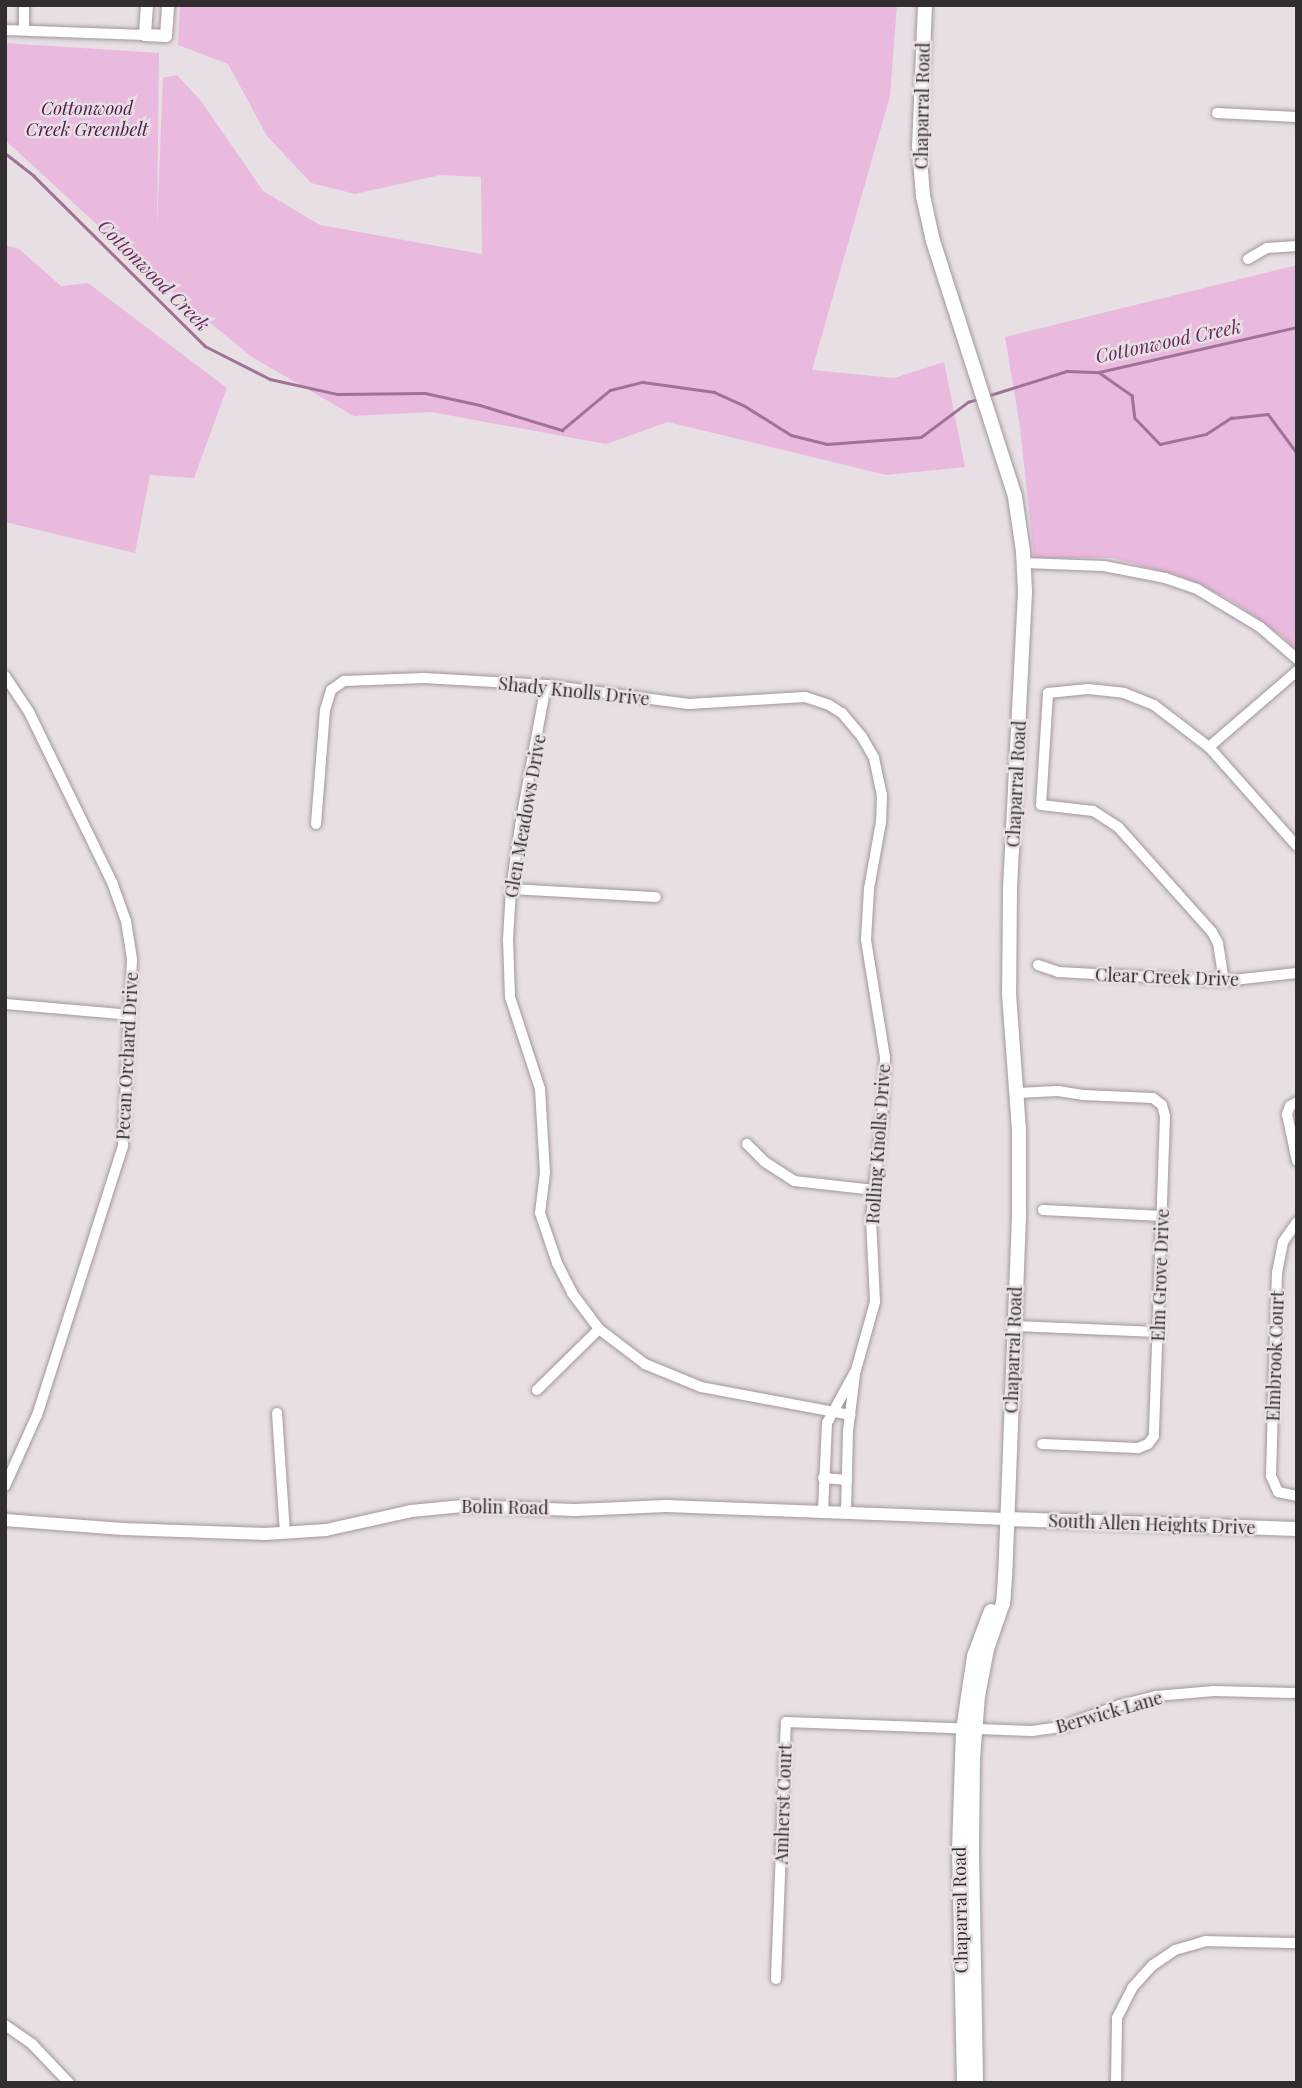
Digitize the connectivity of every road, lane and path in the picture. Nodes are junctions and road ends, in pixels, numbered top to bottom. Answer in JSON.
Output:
{"nodes":[{"id":1,"x":24,"y":5,"type":"edge"},
{"id":2,"x":147,"y":5,"type":"edge"},
{"id":3,"x":168,"y":5,"type":"edge"},
{"id":4,"x":925,"y":5,"type":"edge"},
{"id":5,"x":5,"y":30,"type":"edge"},
{"id":6,"x":24,"y":30,"type":"junction"},
{"id":7,"x":145,"y":35,"type":"junction"},
{"id":8,"x":1217,"y":113,"type":"dead end"},
{"id":9,"x":1297,"y":117,"type":"edge"},
{"id":10,"x":1297,"y":246,"type":"edge"},
{"id":11,"x":1248,"y":259,"type":"dead end"},
{"id":12,"x":1024,"y":563,"type":"junction"},
{"id":13,"x":1297,"y":659,"type":"edge"},
{"id":14,"x":1297,"y":671,"type":"edge"},
{"id":15,"x":5,"y":676,"type":"edge"},
{"id":16,"x":545,"y":685,"type":"junction"},
{"id":17,"x":810,"y":698,"type":"joint"},
{"id":18,"x":1209,"y":747,"type":"junction"},
{"id":19,"x":316,"y":824,"type":"dead end"},
{"id":20,"x":1297,"y":846,"type":"edge"},
{"id":21,"x":511,"y":889,"type":"junction"},
{"id":22,"x":656,"y":897,"type":"dead end"},
{"id":23,"x":1038,"y":965,"type":"dead end"},
{"id":24,"x":1297,"y":973,"type":"edge"},
{"id":25,"x":1224,"y":981,"type":"junction"},
{"id":26,"x":5,"y":1004,"type":"edge"},
{"id":27,"x":130,"y":1015,"type":"junction"},
{"id":28,"x":1017,"y":1093,"type":"junction"},
{"id":29,"x":1297,"y":1102,"type":"edge"},
{"id":30,"x":747,"y":1144,"type":"dead end"},
{"id":31,"x":1297,"y":1161,"type":"edge"},
{"id":32,"x":874,"y":1190,"type":"junction"},
{"id":33,"x":1043,"y":1210,"type":"dead end"},
{"id":34,"x":1162,"y":1216,"type":"junction"},
{"id":35,"x":1297,"y":1222,"type":"edge"},
{"id":36,"x":1014,"y":1326,"type":"junction"},
{"id":37,"x":599,"y":1329,"type":"junction"},
{"id":38,"x":1158,"y":1332,"type":"junction"},
{"id":39,"x":856,"y":1370,"type":"junction"},
{"id":40,"x":537,"y":1390,"type":"dead end"},
{"id":41,"x":277,"y":1413,"type":"dead end"},
{"id":42,"x":832,"y":1413,"type":"junction"},
{"id":43,"x":849,"y":1415,"type":"junction"},
{"id":44,"x":1042,"y":1444,"type":"dead end"},
{"id":45,"x":824,"y":1478,"type":"junction"},
{"id":46,"x":846,"y":1480,"type":"junction"},
{"id":47,"x":5,"y":1486,"type":"edge"},
{"id":48,"x":1297,"y":1496,"type":"edge"},
{"id":49,"x":823,"y":1511,"type":"junction"},
{"id":50,"x":846,"y":1512,"type":"junction"},
{"id":51,"x":1007,"y":1519,"type":"junction"},
{"id":52,"x":5,"y":1520,"type":"edge"},
{"id":53,"x":1297,"y":1529,"type":"edge"},
{"id":54,"x":285,"y":1533,"type":"junction"},
{"id":55,"x":1297,"y":1693,"type":"edge"},
{"id":56,"x":969,"y":1730,"type":"junction"},
{"id":57,"x":1297,"y":1943,"type":"edge"},
{"id":58,"x":776,"y":1979,"type":"dead end"},
{"id":59,"x":5,"y":2025,"type":"edge"},
{"id":60,"x":69,"y":2083,"type":"edge"},
{"id":61,"x":964,"y":2083,"type":"edge"},
{"id":62,"x":976,"y":2083,"type":"edge"},
{"id":63,"x":1116,"y":2083,"type":"edge"}],
"edges":[{"from":1,"to":6,"type":"street"},
{"from":2,"to":7,"type":"street"},
{"from":3,"to":7,"type":"street"},
{"from":4,"to":12,"type":"main road","name":"Chaparral Road"},
{"from":5,"to":6,"type":"street"},
{"from":6,"to":7,"type":"street"},
{"from":8,"to":9,"type":"street"},
{"from":10,"to":11,"type":"street"},
{"from":12,"to":13,"type":"street"},
{"from":12,"to":28,"type":"main road","name":"Chaparral Road"},
{"from":14,"to":18,"type":"street"},
{"from":15,"to":27,"type":"street","name":"Pecan Orchard Drive"},
{"from":16,"to":17,"type":"street","name":"Shady Knolls Drive"},
{"from":16,"to":19,"type":"street","name":"Shady Knolls Drive"},
{"from":16,"to":21,"type":"street","name":"Glen Meadows Drive"},
{"from":17,"to":32,"type":"street","name":"Rolling Knolls Drive"},
{"from":18,"to":20,"type":"street"},
{"from":18,"to":25,"type":"street"},
{"from":21,"to":22,"type":"street"},
{"from":21,"to":37,"type":"street","name":"Glen Meadows Drive"},
{"from":23,"to":25,"type":"street","name":"Clear Creek Drive"},
{"from":24,"to":25,"type":"street","name":"Clear Creek Drive"},
{"from":26,"to":27,"type":"street"},
{"from":27,"to":47,"type":"street","name":"Pecan Orchard Drive"},
{"from":28,"to":34,"type":"street","name":"Elm Grove Drive"},
{"from":28,"to":36,"type":"main road","name":"Chaparral Road"},
{"from":29,"to":31,"type":"street"},
{"from":30,"to":32,"type":"street"},
{"from":32,"to":39,"type":"street","name":"Rolling Knolls Drive"},
{"from":33,"to":34,"type":"street"},
{"from":34,"to":38,"type":"street","name":"Elm Grove Drive"},
{"from":35,"to":48,"type":"street","name":"Elmbrook Court"},
{"from":36,"to":38,"type":"street"},
{"from":36,"to":51,"type":"main road","name":"Chaparral Road"},
{"from":37,"to":40,"type":"street"},
{"from":37,"to":42,"type":"street","name":"Glen Meadows Drive"},
{"from":38,"to":44,"type":"street","name":"Elm Grove Drive"},
{"from":39,"to":42,"type":"street","name":"Rolling Knolls Drive"},
{"from":39,"to":43,"type":"street","name":"Rolling Knolls Drive"},
{"from":41,"to":54,"type":"street"},
{"from":42,"to":43,"type":"street","name":"Glen Meadows Drive"},
{"from":42,"to":45,"type":"street","name":"Rolling Knolls Drive"},
{"from":43,"to":46,"type":"street","name":"Rolling Knolls Drive"},
{"from":45,"to":46,"type":"street"},
{"from":45,"to":49,"type":"street","name":"Rolling Knolls Drive"},
{"from":46,"to":50,"type":"street","name":"Rolling Knolls Drive"},
{"from":49,"to":50,"type":"street","name":"Bolin Road"},
{"from":49,"to":54,"type":"street","name":"Bolin Road"},
{"from":50,"to":51,"type":"street","name":"Bolin Road"},
{"from":51,"to":53,"type":"main road","name":"South Allen Heights Drive"},
{"from":51,"to":56,"type":"main road","name":"Chaparral Road"},
{"from":52,"to":54,"type":"street","name":"Bolin Road"},
{"from":55,"to":56,"type":"street","name":"Berwick Lane"},
{"from":56,"to":58,"type":"street","name":"Amherst Court"},
{"from":56,"to":61,"type":"main road","name":"Chaparral Road"},
{"from":56,"to":62,"type":"main road","name":"Chaparral Road"},
{"from":57,"to":63,"type":"street"},
{"from":59,"to":60,"type":"street"}]}
